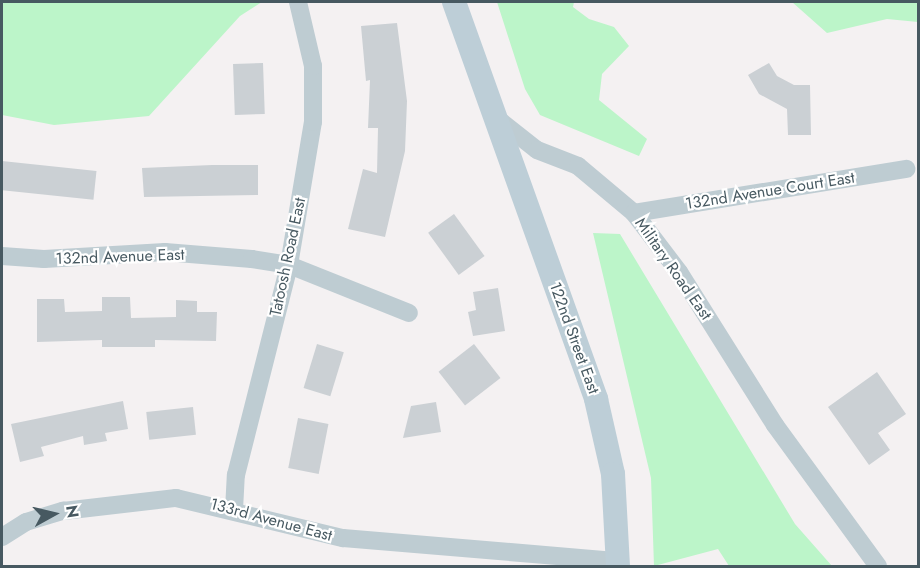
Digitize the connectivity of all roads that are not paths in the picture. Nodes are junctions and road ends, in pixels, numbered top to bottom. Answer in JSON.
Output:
{"nodes":[{"id":1,"x":298,"y":2,"type":"edge"},
{"id":2,"x":454,"y":2,"type":"edge"},
{"id":3,"x":496,"y":117,"type":"junction"},
{"id":4,"x":906,"y":169,"type":"dead end"},
{"id":5,"x":634,"y":213,"type":"junction"},
{"id":6,"x":2,"y":256,"type":"edge"},
{"id":7,"x":289,"y":265,"type":"junction"},
{"id":8,"x":409,"y":313,"type":"dead end"},
{"id":9,"x":234,"y":510,"type":"junction"},
{"id":10,"x":2,"y":537,"type":"edge"},
{"id":11,"x":618,"y":564,"type":"edge"},
{"id":12,"x":878,"y":567,"type":"edge"}],
"edges":[{"from":1,"to":7,"type":"street","name":"Tatoosh Road East"},
{"from":2,"to":3,"type":"main road"},
{"from":3,"to":5,"type":"street","name":"Military Road East"},
{"from":3,"to":11,"type":"main road","name":"122nd Street East"},
{"from":4,"to":5,"type":"street","name":"132nd Avenue Court East"},
{"from":5,"to":12,"type":"street","name":"Military Road East"},
{"from":6,"to":7,"type":"street","name":"132nd Avenue East"},
{"from":7,"to":8,"type":"street","name":"132nd Avenue East"},
{"from":7,"to":9,"type":"street","name":"Tatoosh Road East"},
{"from":9,"to":10,"type":"street","name":"133rd Avenue East"},
{"from":9,"to":11,"type":"street","name":"133rd Avenue East"}]}
